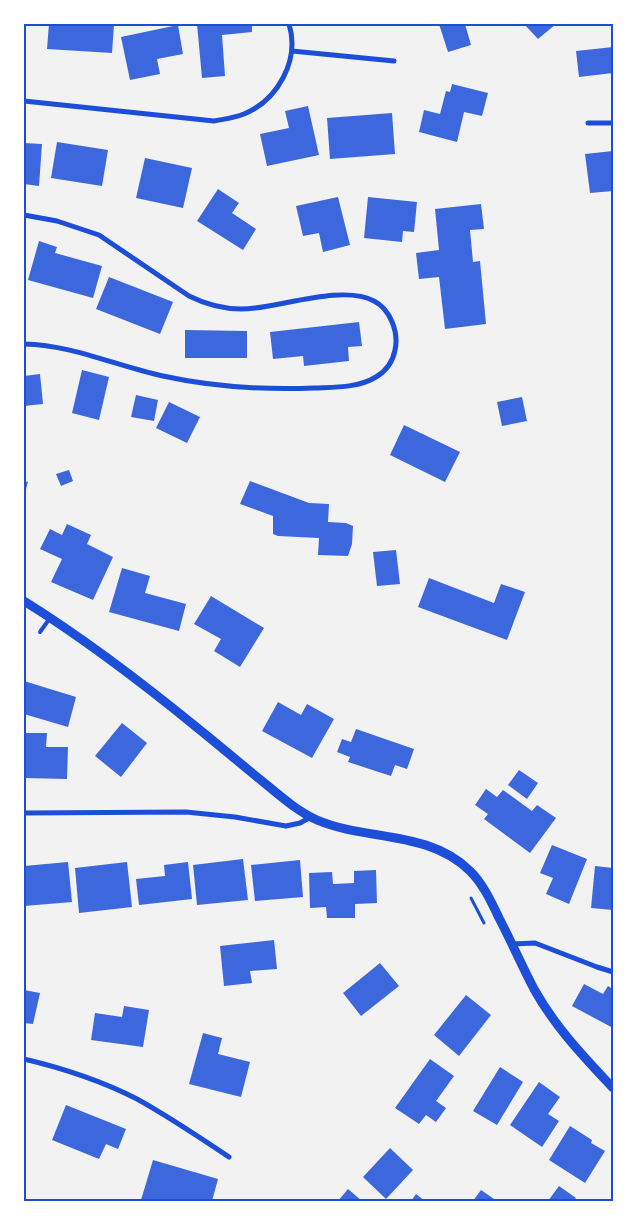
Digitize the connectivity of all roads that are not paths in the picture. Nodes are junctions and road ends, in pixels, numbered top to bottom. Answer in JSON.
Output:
{"nodes":[{"id":1,"x":289,"y":24,"type":"edge"},
{"id":2,"x":292,"y":50,"type":"junction"},
{"id":3,"x":394,"y":62,"type":"dead end"},
{"id":4,"x":24,"y":101,"type":"edge"},
{"id":5,"x":588,"y":123,"type":"dead end"},
{"id":6,"x":613,"y":123,"type":"edge"},
{"id":7,"x":24,"y":215,"type":"edge"},
{"id":8,"x":24,"y":344,"type":"edge"},
{"id":9,"x":24,"y":601,"type":"edge"},
{"id":10,"x":50,"y":618,"type":"junction"},
{"id":11,"x":40,"y":632,"type":"dead end"},
{"id":12,"x":24,"y":813,"type":"edge"},
{"id":13,"x":311,"y":817,"type":"junction"},
{"id":14,"x":512,"y":944,"type":"junction"},
{"id":15,"x":613,"y":972,"type":"edge"},
{"id":16,"x":24,"y":1059,"type":"edge"},
{"id":17,"x":613,"y":1088,"type":"edge"},
{"id":18,"x":229,"y":1157,"type":"dead end"}],
"edges":[{"from":1,"to":2,"type":"street"},
{"from":2,"to":3,"type":"street"},
{"from":2,"to":4,"type":"street"},
{"from":5,"to":6,"type":"street"},
{"from":7,"to":8,"type":"street"},
{"from":9,"to":10,"type":"street"},
{"from":10,"to":11,"type":"lane"},
{"from":10,"to":13,"type":"street"},
{"from":12,"to":13,"type":"street"},
{"from":13,"to":14,"type":"street"},
{"from":14,"to":15,"type":"street"},
{"from":14,"to":17,"type":"street"},
{"from":16,"to":18,"type":"street"}]}
